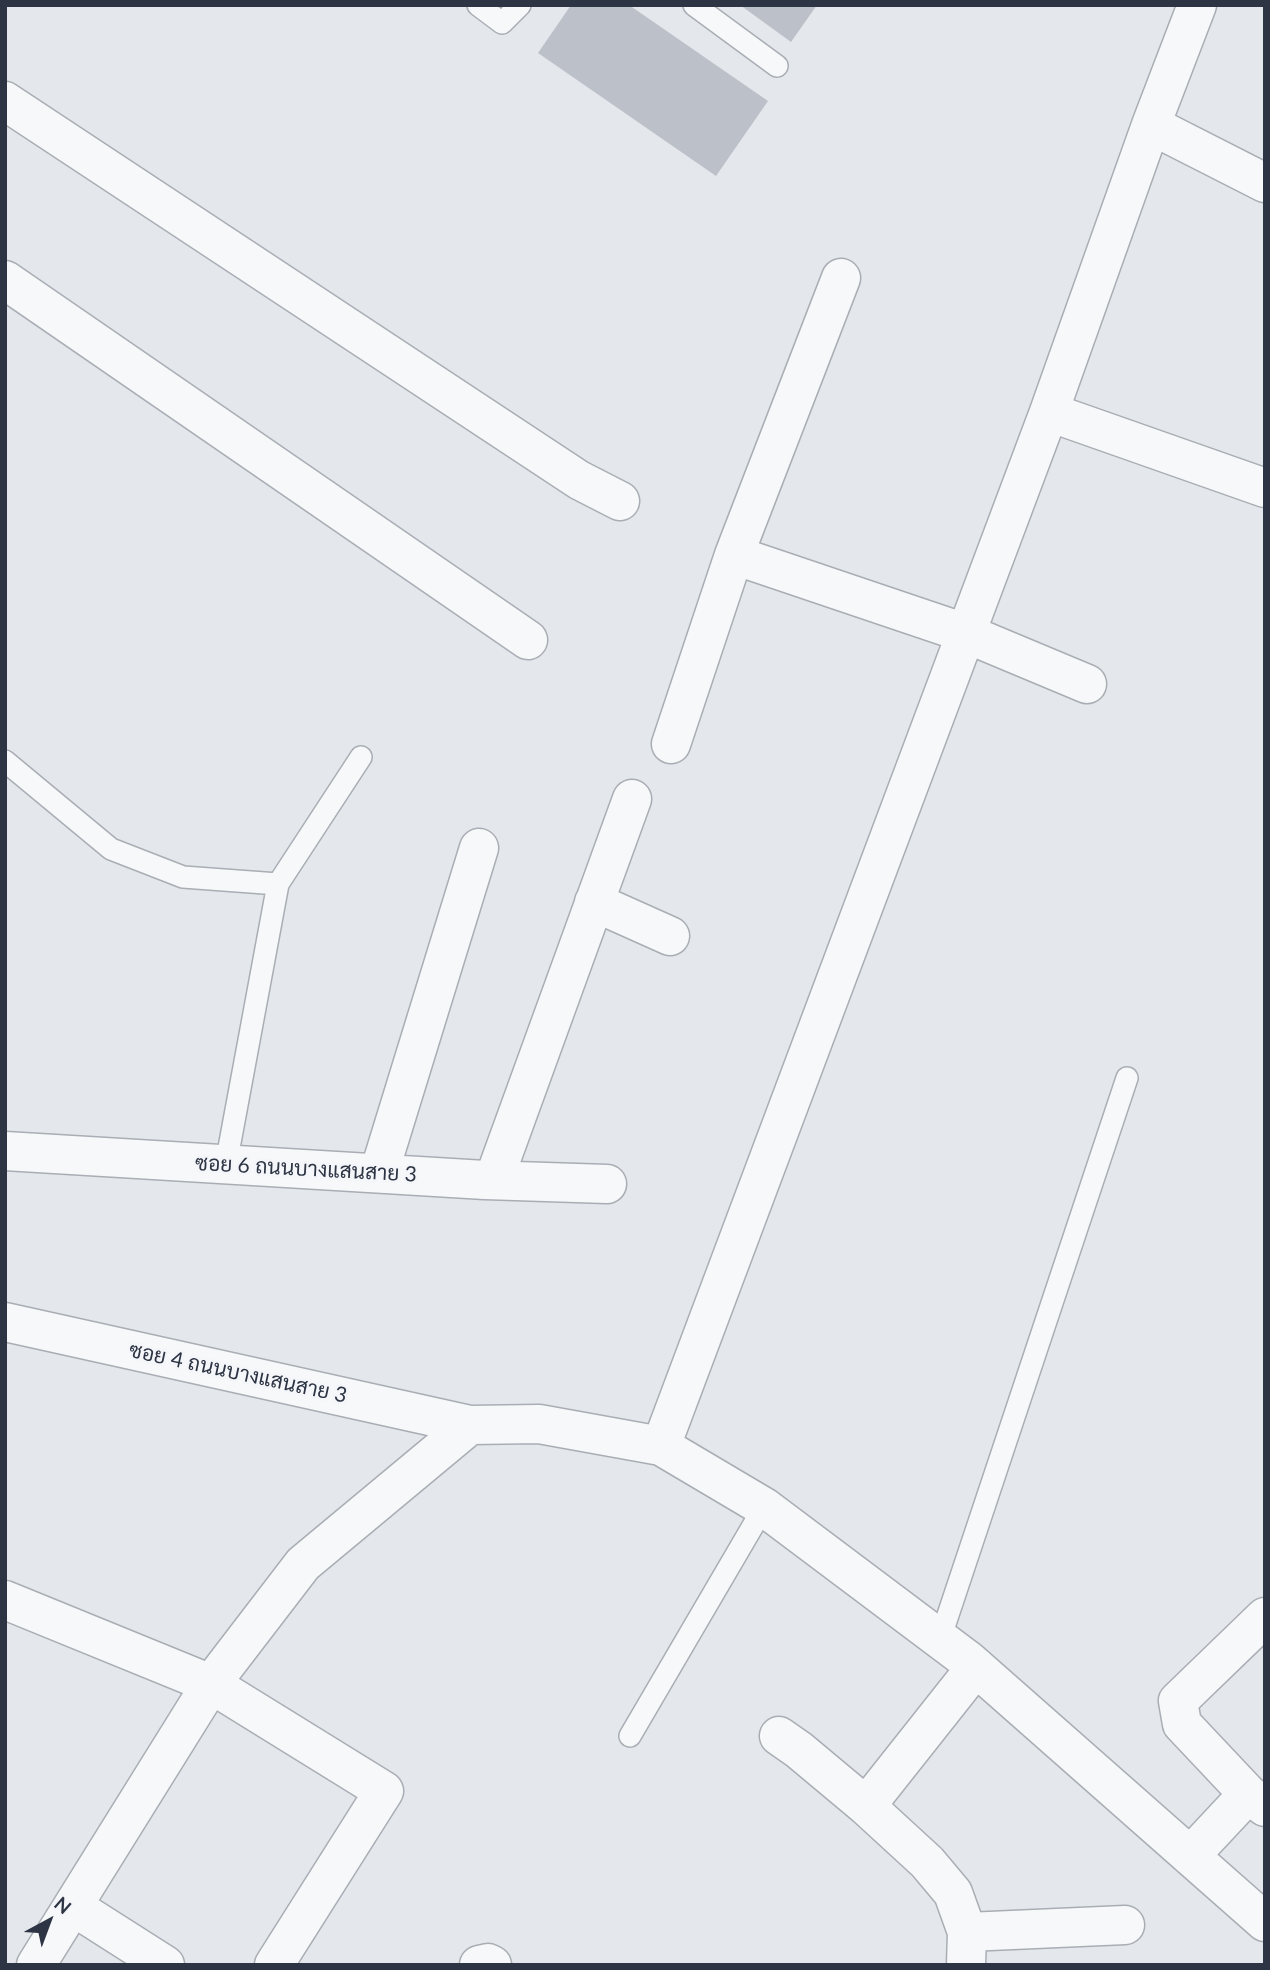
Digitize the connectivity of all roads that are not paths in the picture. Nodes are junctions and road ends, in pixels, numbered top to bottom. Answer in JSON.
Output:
{"nodes":[{"id":1,"x":478,"y":5,"type":"edge"},
{"id":2,"x":520,"y":5,"type":"edge"},
{"id":3,"x":695,"y":5,"type":"edge"},
{"id":4,"x":1197,"y":5,"type":"edge"},
{"id":5,"x":777,"y":66,"type":"dead end"},
{"id":6,"x":5,"y":101,"type":"edge"},
{"id":7,"x":1151,"y":125,"type":"junction"},
{"id":8,"x":1265,"y":183,"type":"edge"},
{"id":9,"x":841,"y":278,"type":"dead end"},
{"id":10,"x":5,"y":280,"type":"edge"},
{"id":11,"x":1049,"y":412,"type":"junction"},
{"id":12,"x":1265,"y":488,"type":"edge"},
{"id":13,"x":620,"y":501,"type":"dead end"},
{"id":14,"x":734,"y":555,"type":"junction"},
{"id":15,"x":965,"y":633,"type":"junction"},
{"id":16,"x":528,"y":640,"type":"dead end"},
{"id":17,"x":1087,"y":684,"type":"dead end"},
{"id":18,"x":671,"y":744,"type":"dead end"},
{"id":19,"x":361,"y":757,"type":"dead end"},
{"id":20,"x":5,"y":761,"type":"edge"},
{"id":21,"x":632,"y":799,"type":"dead end"},
{"id":22,"x":479,"y":848,"type":"dead end"},
{"id":23,"x":278,"y":884,"type":"junction"},
{"id":24,"x":594,"y":902,"type":"junction"},
{"id":25,"x":670,"y":936,"type":"dead end"},
{"id":26,"x":1127,"y":1078,"type":"dead end"},
{"id":27,"x":5,"y":1151,"type":"edge"},
{"id":28,"x":226,"y":1164,"type":"junction"},
{"id":29,"x":379,"y":1173,"type":"junction"},
{"id":30,"x":494,"y":1179,"type":"junction"},
{"id":31,"x":607,"y":1184,"type":"dead end"},
{"id":32,"x":5,"y":1322,"type":"edge"},
{"id":33,"x":470,"y":1424,"type":"junction"},
{"id":34,"x":661,"y":1446,"type":"junction"},
{"id":35,"x":764,"y":1507,"type":"junction"},
{"id":36,"x":5,"y":1600,"type":"edge"},
{"id":37,"x":1265,"y":1617,"type":"edge"},
{"id":38,"x":940,"y":1639,"type":"junction"},
{"id":39,"x":976,"y":1667,"type":"junction"},
{"id":40,"x":211,"y":1684,"type":"junction"},
{"id":41,"x":630,"y":1736,"type":"dead end"},
{"id":42,"x":779,"y":1736,"type":"dead end"},
{"id":43,"x":1256,"y":1800,"type":"edge"},
{"id":44,"x":866,"y":1806,"type":"junction"},
{"id":45,"x":1190,"y":1856,"type":"junction"},
{"id":46,"x":74,"y":1907,"type":"junction"},
{"id":47,"x":1265,"y":1922,"type":"edge"},
{"id":48,"x":1125,"y":1925,"type":"dead end"},
{"id":49,"x":967,"y":1949,"type":"edge"},
{"id":50,"x":36,"y":1965,"type":"edge"},
{"id":51,"x":165,"y":1965,"type":"edge"},
{"id":52,"x":274,"y":1965,"type":"edge"},
{"id":53,"x":479,"y":1965,"type":"edge"},
{"id":54,"x":492,"y":1965,"type":"edge"}],
"edges":[{"from":1,"to":2,"type":"lane"},
{"from":3,"to":5,"type":"lane"},
{"from":4,"to":7,"type":"street"},
{"from":6,"to":13,"type":"street"},
{"from":7,"to":8,"type":"street"},
{"from":7,"to":11,"type":"street"},
{"from":9,"to":14,"type":"street"},
{"from":10,"to":16,"type":"street"},
{"from":11,"to":12,"type":"street"},
{"from":11,"to":15,"type":"street"},
{"from":14,"to":15,"type":"street"},
{"from":14,"to":18,"type":"street"},
{"from":15,"to":17,"type":"street"},
{"from":15,"to":34,"type":"street"},
{"from":19,"to":23,"type":"lane"},
{"from":20,"to":23,"type":"lane"},
{"from":21,"to":24,"type":"street"},
{"from":22,"to":29,"type":"street"},
{"from":23,"to":28,"type":"lane"},
{"from":24,"to":25,"type":"street"},
{"from":24,"to":30,"type":"street"},
{"from":26,"to":38,"type":"lane"},
{"from":27,"to":28,"type":"street","name":"ซอย 6 ถนนบางแสนสาย 3"},
{"from":28,"to":29,"type":"street","name":"ซอย 6 ถนนบางแสนสาย 3"},
{"from":29,"to":30,"type":"street","name":"ซอย 6 ถนนบางแสนสาย 3"},
{"from":30,"to":31,"type":"street","name":"ซอย 6 ถนนบางแสนสาย 3"},
{"from":32,"to":33,"type":"street","name":"ซอย 4 ถนนบางแสนสาย 3"},
{"from":33,"to":34,"type":"street","name":"ซอย 4 ถนนบางแสนสาย 3"},
{"from":33,"to":40,"type":"street"},
{"from":34,"to":35,"type":"street"},
{"from":35,"to":38,"type":"street"},
{"from":35,"to":41,"type":"lane"},
{"from":36,"to":40,"type":"street"},
{"from":37,"to":43,"type":"street"},
{"from":38,"to":39,"type":"street"},
{"from":39,"to":44,"type":"street"},
{"from":39,"to":45,"type":"street"},
{"from":40,"to":46,"type":"street"},
{"from":40,"to":52,"type":"street"},
{"from":42,"to":44,"type":"street"},
{"from":43,"to":45,"type":"street"},
{"from":44,"to":49,"type":"street"},
{"from":45,"to":47,"type":"street"},
{"from":46,"to":50,"type":"street"},
{"from":46,"to":51,"type":"street"},
{"from":48,"to":49,"type":"street"},
{"from":53,"to":54,"type":"street"}]}
